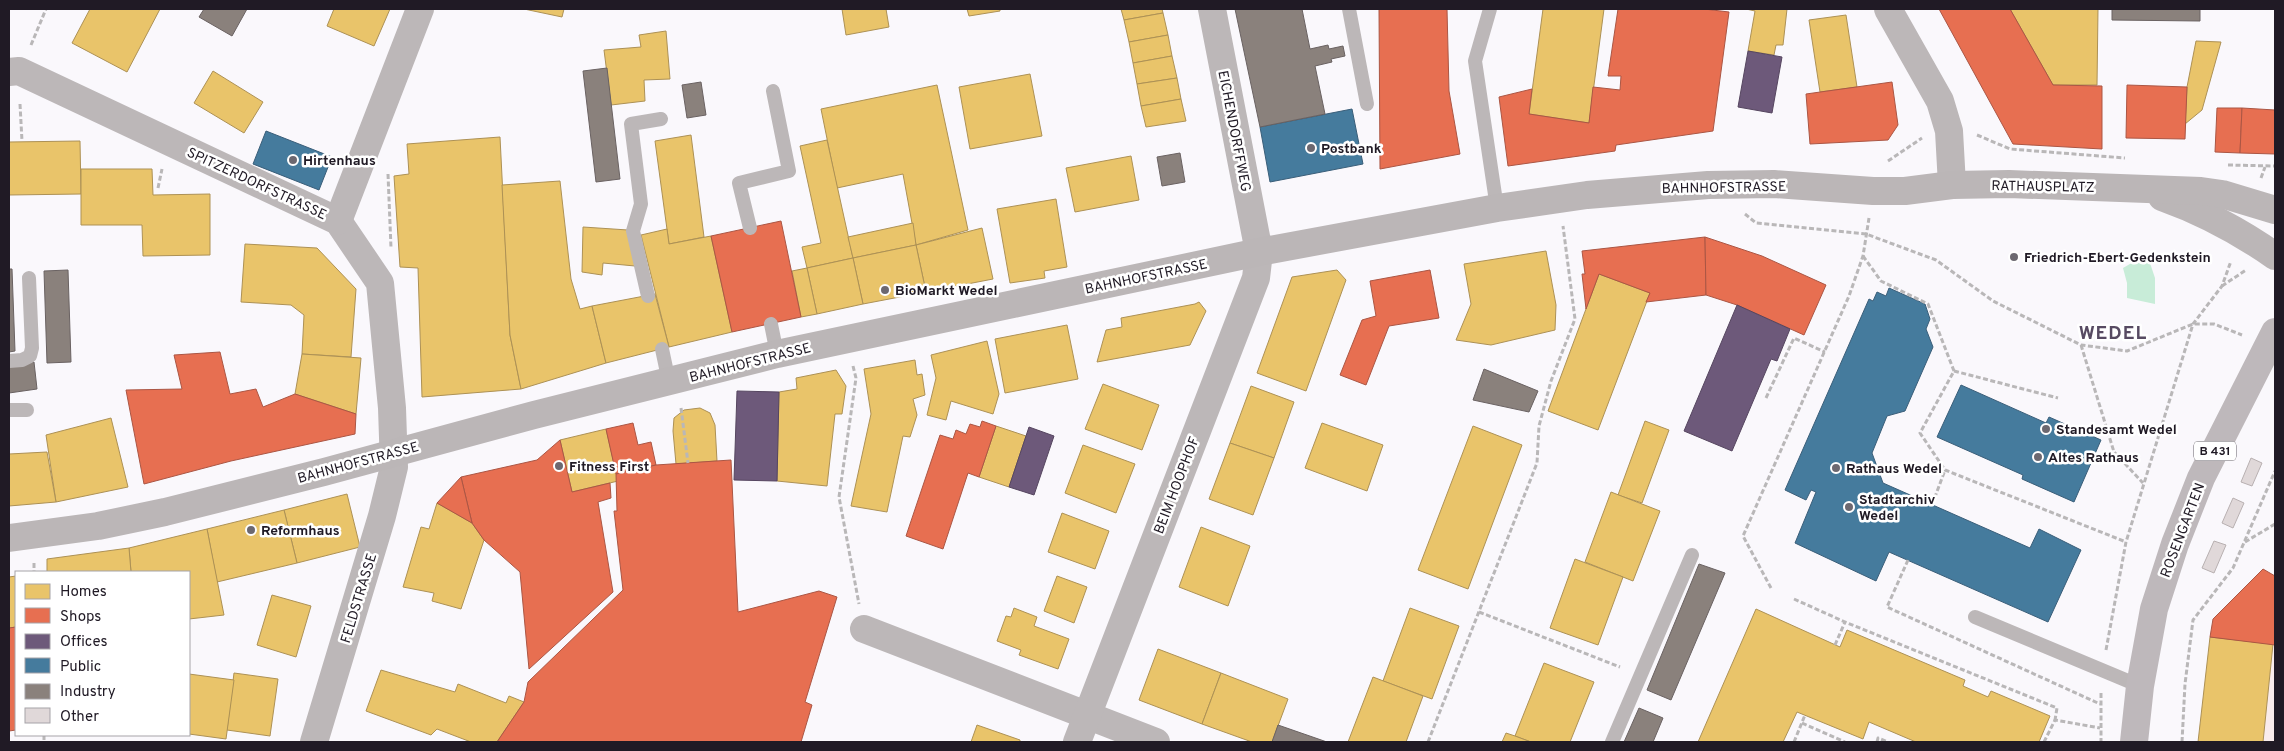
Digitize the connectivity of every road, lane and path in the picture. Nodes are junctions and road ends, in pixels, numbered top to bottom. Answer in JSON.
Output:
{"nodes":[{"id":1,"x":46,"y":9,"type":"edge"},
{"id":2,"x":420,"y":9,"type":"edge"},
{"id":3,"x":1212,"y":9,"type":"edge"},
{"id":4,"x":1349,"y":9,"type":"edge"},
{"id":5,"x":1490,"y":9,"type":"edge"},
{"id":6,"x":1888,"y":9,"type":"edge"},
{"id":7,"x":14,"y":72,"type":"edge"},
{"id":8,"x":773,"y":91,"type":"dead end"},
{"id":9,"x":1367,"y":104,"type":"dead end"},
{"id":10,"x":661,"y":119,"type":"dead end"},
{"id":11,"x":1949,"y":132,"type":"junction"},
{"id":12,"x":22,"y":142,"type":"dead end"},
{"id":13,"x":2134,"y":158,"type":"dead end"},
{"id":14,"x":2218,"y":164,"type":"dead end"},
{"id":15,"x":2275,"y":166,"type":"edge"},
{"id":16,"x":1952,"y":185,"type":"junction"},
{"id":17,"x":2134,"y":188,"type":"junction"},
{"id":18,"x":1497,"y":208,"type":"junction"},
{"id":19,"x":2275,"y":210,"type":"edge"},
{"id":20,"x":1742,"y":211,"type":"dead end"},
{"id":21,"x":1870,"y":214,"type":"dead end"},
{"id":22,"x":338,"y":221,"type":"junction"},
{"id":23,"x":1563,"y":223,"type":"dead end"},
{"id":24,"x":750,"y":228,"type":"dead end"},
{"id":25,"x":1866,"y":234,"type":"junction"},
{"id":26,"x":1259,"y":252,"type":"junction"},
{"id":27,"x":1864,"y":256,"type":"junction"},
{"id":28,"x":2275,"y":256,"type":"edge"},
{"id":29,"x":30,"y":278,"type":"dead end"},
{"id":30,"x":2222,"y":286,"type":"dead end"},
{"id":31,"x":648,"y":296,"type":"dead end"},
{"id":32,"x":771,"y":324,"type":"dead end"},
{"id":33,"x":2193,"y":324,"type":"junction"},
{"id":34,"x":849,"y":338,"type":"junction"},
{"id":35,"x":2271,"y":340,"type":"edge"},
{"id":36,"x":2081,"y":345,"type":"junction"},
{"id":37,"x":662,"y":348,"type":"dead end"},
{"id":38,"x":1825,"y":352,"type":"junction"},
{"id":39,"x":777,"y":354,"type":"junction"},
{"id":40,"x":9,"y":361,"type":"edge"},
{"id":41,"x":1954,"y":372,"type":"junction"},
{"id":42,"x":673,"y":381,"type":"junction"},
{"id":43,"x":1766,"y":398,"type":"dead end"},
{"id":44,"x":2058,"y":398,"type":"dead end"},
{"id":45,"x":9,"y":410,"type":"edge"},
{"id":46,"x":27,"y":410,"type":"dead end"},
{"id":47,"x":395,"y":452,"type":"junction"},
{"id":48,"x":688,"y":463,"type":"dead end"},
{"id":49,"x":1945,"y":470,"type":"junction"},
{"id":50,"x":2275,"y":471,"type":"edge"},
{"id":51,"x":2144,"y":483,"type":"junction"},
{"id":52,"x":1932,"y":505,"type":"dead end"},
{"id":53,"x":2275,"y":524,"type":"edge"},
{"id":54,"x":9,"y":538,"type":"edge"},
{"id":55,"x":2126,"y":542,"type":"junction"},
{"id":56,"x":2244,"y":543,"type":"junction"},
{"id":57,"x":1692,"y":555,"type":"dead end"},
{"id":58,"x":1908,"y":560,"type":"dead end"},
{"id":59,"x":1770,"y":588,"type":"dead end"},
{"id":60,"x":1794,"y":599,"type":"dead end"},
{"id":61,"x":1479,"y":612,"type":"junction"},
{"id":62,"x":1975,"y":617,"type":"dead end"},
{"id":63,"x":1845,"y":622,"type":"junction"},
{"id":64,"x":864,"y":629,"type":"joint"},
{"id":65,"x":1835,"y":645,"type":"dead end"},
{"id":66,"x":2103,"y":670,"type":"junction"},
{"id":67,"x":1640,"y":675,"type":"junction"},
{"id":68,"x":2140,"y":686,"type":"junction"},
{"id":69,"x":2100,"y":704,"type":"junction"},
{"id":70,"x":1805,"y":715,"type":"dead end"},
{"id":71,"x":1087,"y":717,"type":"junction"},
{"id":72,"x":2055,"y":720,"type":"junction"},
{"id":73,"x":1802,"y":723,"type":"junction"},
{"id":74,"x":2100,"y":728,"type":"junction"},
{"id":75,"x":314,"y":742,"type":"edge"},
{"id":76,"x":1078,"y":742,"type":"edge"},
{"id":77,"x":1156,"y":742,"type":"edge"},
{"id":78,"x":1428,"y":742,"type":"edge"},
{"id":79,"x":1612,"y":742,"type":"edge"},
{"id":80,"x":1794,"y":742,"type":"edge"},
{"id":81,"x":1845,"y":742,"type":"edge"},
{"id":82,"x":1877,"y":742,"type":"edge"},
{"id":83,"x":1888,"y":742,"type":"edge"},
{"id":84,"x":2044,"y":742,"type":"edge"},
{"id":85,"x":2101,"y":742,"type":"edge"},
{"id":86,"x":2134,"y":742,"type":"edge"},
{"id":87,"x":2182,"y":742,"type":"edge"}],
"edges":[{"from":1,"to":7,"type":"path"},
{"from":2,"to":22,"type":"street"},
{"from":3,"to":26,"type":"street","name":"EICHENDORFFWEG"},
{"from":4,"to":9,"type":"lane"},
{"from":5,"to":18,"type":"lane"},
{"from":6,"to":11,"type":"street"},
{"from":7,"to":12,"type":"path"},
{"from":7,"to":22,"type":"street","name":"SPITZERDORFSTRASSE"},
{"from":8,"to":24,"type":"lane"},
{"from":10,"to":31,"type":"lane"},
{"from":11,"to":13,"type":"path"},
{"from":11,"to":16,"type":"street"},
{"from":14,"to":15,"type":"path"},
{"from":16,"to":17,"type":"street","name":"RATHAUSPLATZ"},
{"from":16,"to":18,"type":"street","name":"BAHNHOFSTRASSE"},
{"from":17,"to":19,"type":"street","name":"RATHAUSPLATZ"},
{"from":17,"to":28,"type":"street","name":"RATHAUSPLATZ"},
{"from":18,"to":26,"type":"street","name":"BAHNHOFSTRASSE"},
{"from":20,"to":25,"type":"path"},
{"from":21,"to":25,"type":"path"},
{"from":22,"to":47,"type":"street","name":"SPITZERDORFSTRASSE"},
{"from":23,"to":61,"type":"path"},
{"from":25,"to":27,"type":"path"},
{"from":25,"to":36,"type":"path"},
{"from":26,"to":34,"type":"street","name":"BAHNHOFSTRASSE"},
{"from":26,"to":71,"type":"street","name":"BEIM HOOPHOF"},
{"from":27,"to":38,"type":"path"},
{"from":27,"to":41,"type":"path"},
{"from":29,"to":40,"type":"lane"},
{"from":30,"to":33,"type":"path"},
{"from":32,"to":39,"type":"lane"},
{"from":33,"to":35,"type":"path"},
{"from":33,"to":36,"type":"path"},
{"from":33,"to":51,"type":"path"},
{"from":34,"to":39,"type":"street","name":"BAHNHOFSTRASSE"},
{"from":34,"to":64,"type":"path"},
{"from":35,"to":68,"type":"main road","name":"ROSENGARTEN","number":"B 431"},
{"from":36,"to":51,"type":"path"},
{"from":37,"to":42,"type":"lane"},
{"from":38,"to":43,"type":"path"},
{"from":38,"to":59,"type":"path"},
{"from":39,"to":42,"type":"street","name":"BAHNHOFSTRASSE"},
{"from":41,"to":44,"type":"path"},
{"from":41,"to":49,"type":"path"},
{"from":42,"to":47,"type":"street","name":"BAHNHOFSTRASSE"},
{"from":42,"to":48,"type":"path"},
{"from":45,"to":46,"type":"lane"},
{"from":47,"to":54,"type":"street","name":"BAHNHOFSTRASSE"},
{"from":47,"to":75,"type":"street","name":"FELDSTRASSE"},
{"from":49,"to":52,"type":"path"},
{"from":49,"to":55,"type":"path"},
{"from":50,"to":56,"type":"path"},
{"from":51,"to":55,"type":"path"},
{"from":53,"to":56,"type":"path"},
{"from":55,"to":66,"type":"path"},
{"from":56,"to":87,"type":"path"},
{"from":57,"to":67,"type":"lane"},
{"from":58,"to":69,"type":"path"},
{"from":60,"to":63,"type":"path"},
{"from":61,"to":67,"type":"path"},
{"from":61,"to":78,"type":"path"},
{"from":62,"to":66,"type":"lane"},
{"from":63,"to":65,"type":"path"},
{"from":63,"to":72,"type":"path"},
{"from":64,"to":71,"type":"street"},
{"from":66,"to":68,"type":"lane"},
{"from":66,"to":69,"type":"path"},
{"from":67,"to":79,"type":"lane"},
{"from":68,"to":86,"type":"main road","name":"ROSENGARTEN","number":"B 431"},
{"from":69,"to":74,"type":"path"},
{"from":70,"to":73,"type":"path"},
{"from":71,"to":76,"type":"street","name":"BEIM HOOPHOF"},
{"from":71,"to":77,"type":"street"},
{"from":72,"to":74,"type":"path"},
{"from":72,"to":84,"type":"path"},
{"from":73,"to":80,"type":"path"},
{"from":73,"to":81,"type":"path"},
{"from":74,"to":85,"type":"path"},
{"from":82,"to":83,"type":"path"}]}
